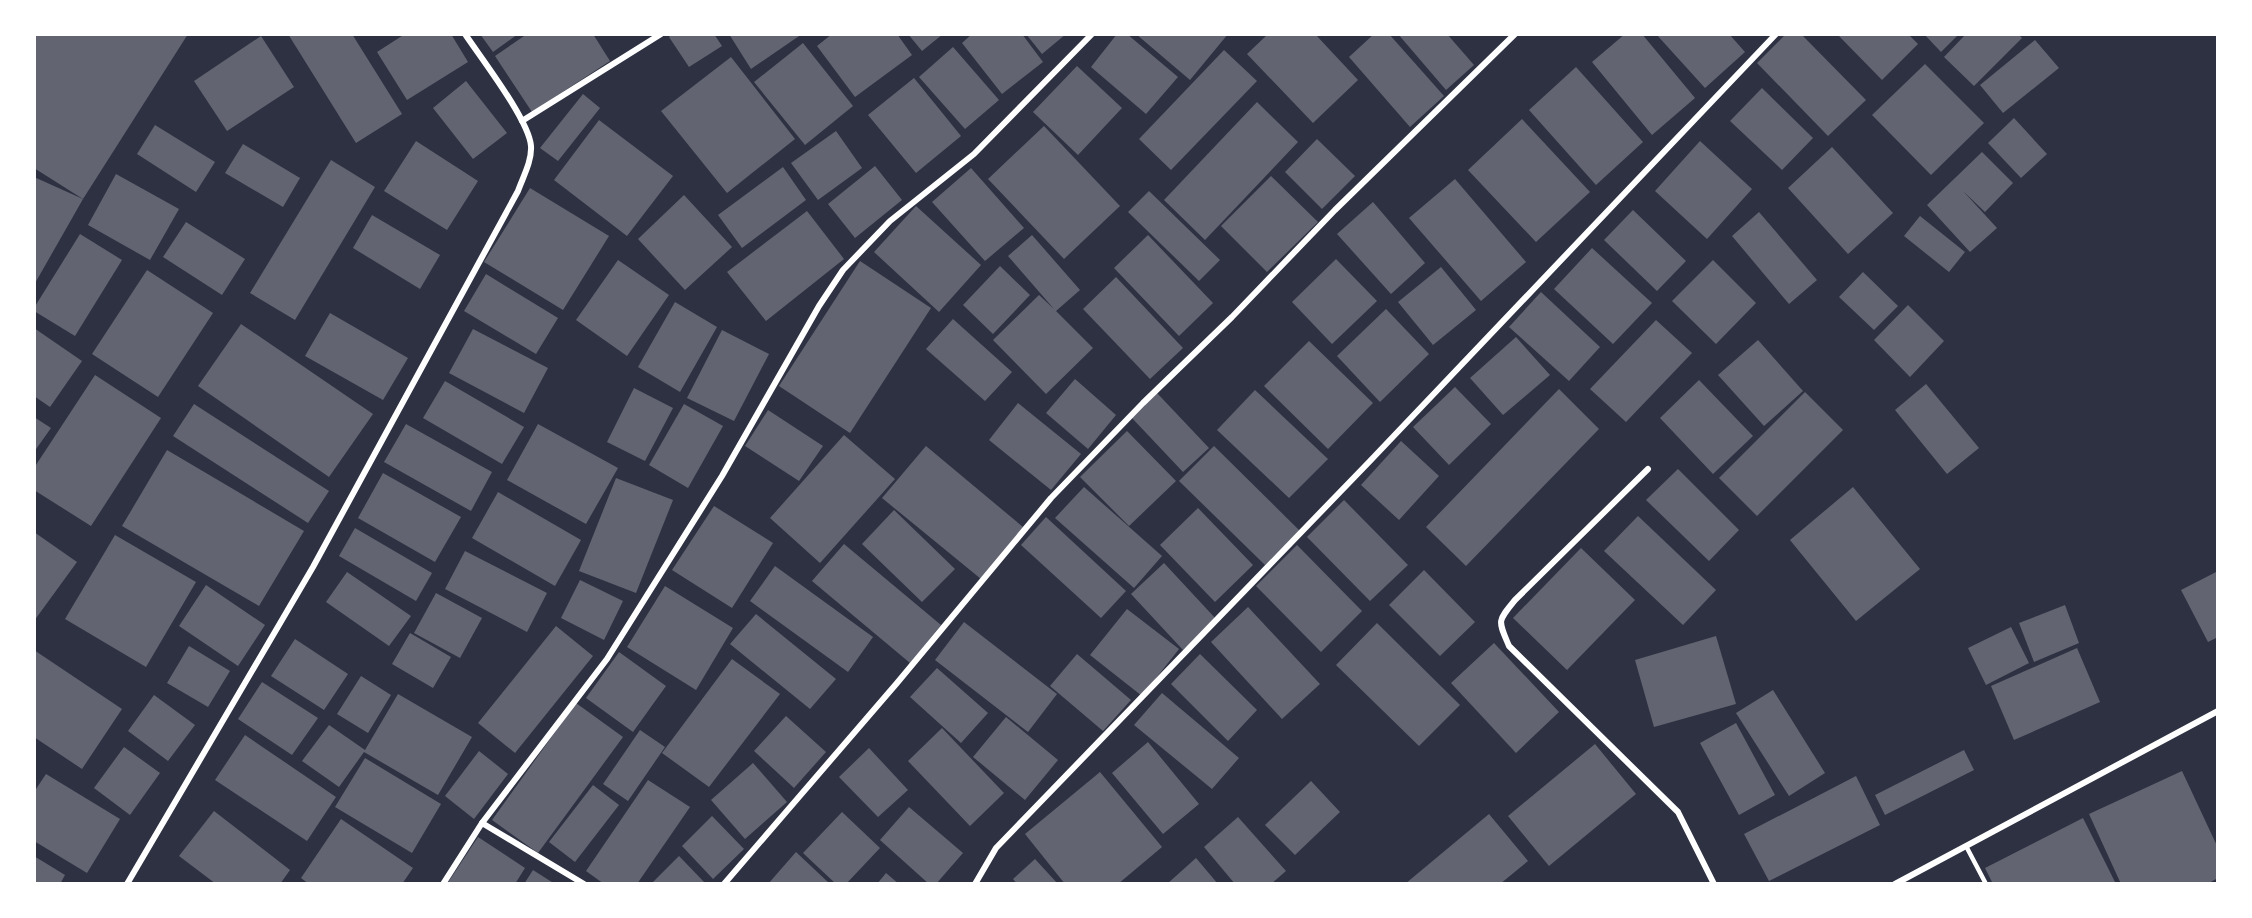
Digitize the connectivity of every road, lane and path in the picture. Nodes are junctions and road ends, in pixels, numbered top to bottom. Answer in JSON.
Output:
{"nodes":[{"id":1,"x":465,"y":34,"type":"edge"},
{"id":2,"x":661,"y":34,"type":"edge"},
{"id":3,"x":1092,"y":34,"type":"edge"},
{"id":4,"x":1515,"y":34,"type":"edge"},
{"id":5,"x":1776,"y":34,"type":"edge"},
{"id":6,"x":522,"y":121,"type":"junction"},
{"id":7,"x":1648,"y":469,"type":"dead end"},
{"id":8,"x":2217,"y":711,"type":"edge"},
{"id":9,"x":482,"y":824,"type":"junction"},
{"id":10,"x":1966,"y":846,"type":"junction"},
{"id":11,"x":127,"y":884,"type":"edge"},
{"id":12,"x":443,"y":884,"type":"edge"},
{"id":13,"x":584,"y":884,"type":"edge"},
{"id":14,"x":724,"y":884,"type":"edge"},
{"id":15,"x":975,"y":884,"type":"edge"},
{"id":16,"x":1714,"y":884,"type":"edge"},
{"id":17,"x":1895,"y":884,"type":"edge"},
{"id":18,"x":1986,"y":884,"type":"edge"}],
"edges":[{"from":1,"to":6,"type":"street"},
{"from":2,"to":6,"type":"street"},
{"from":3,"to":9,"type":"street"},
{"from":4,"to":14,"type":"street"},
{"from":5,"to":15,"type":"street"},
{"from":6,"to":11,"type":"street"},
{"from":7,"to":16,"type":"street"},
{"from":8,"to":10,"type":"street"},
{"from":9,"to":12,"type":"street"},
{"from":9,"to":13,"type":"street"},
{"from":10,"to":17,"type":"street"},
{"from":10,"to":18,"type":"lane"}]}
